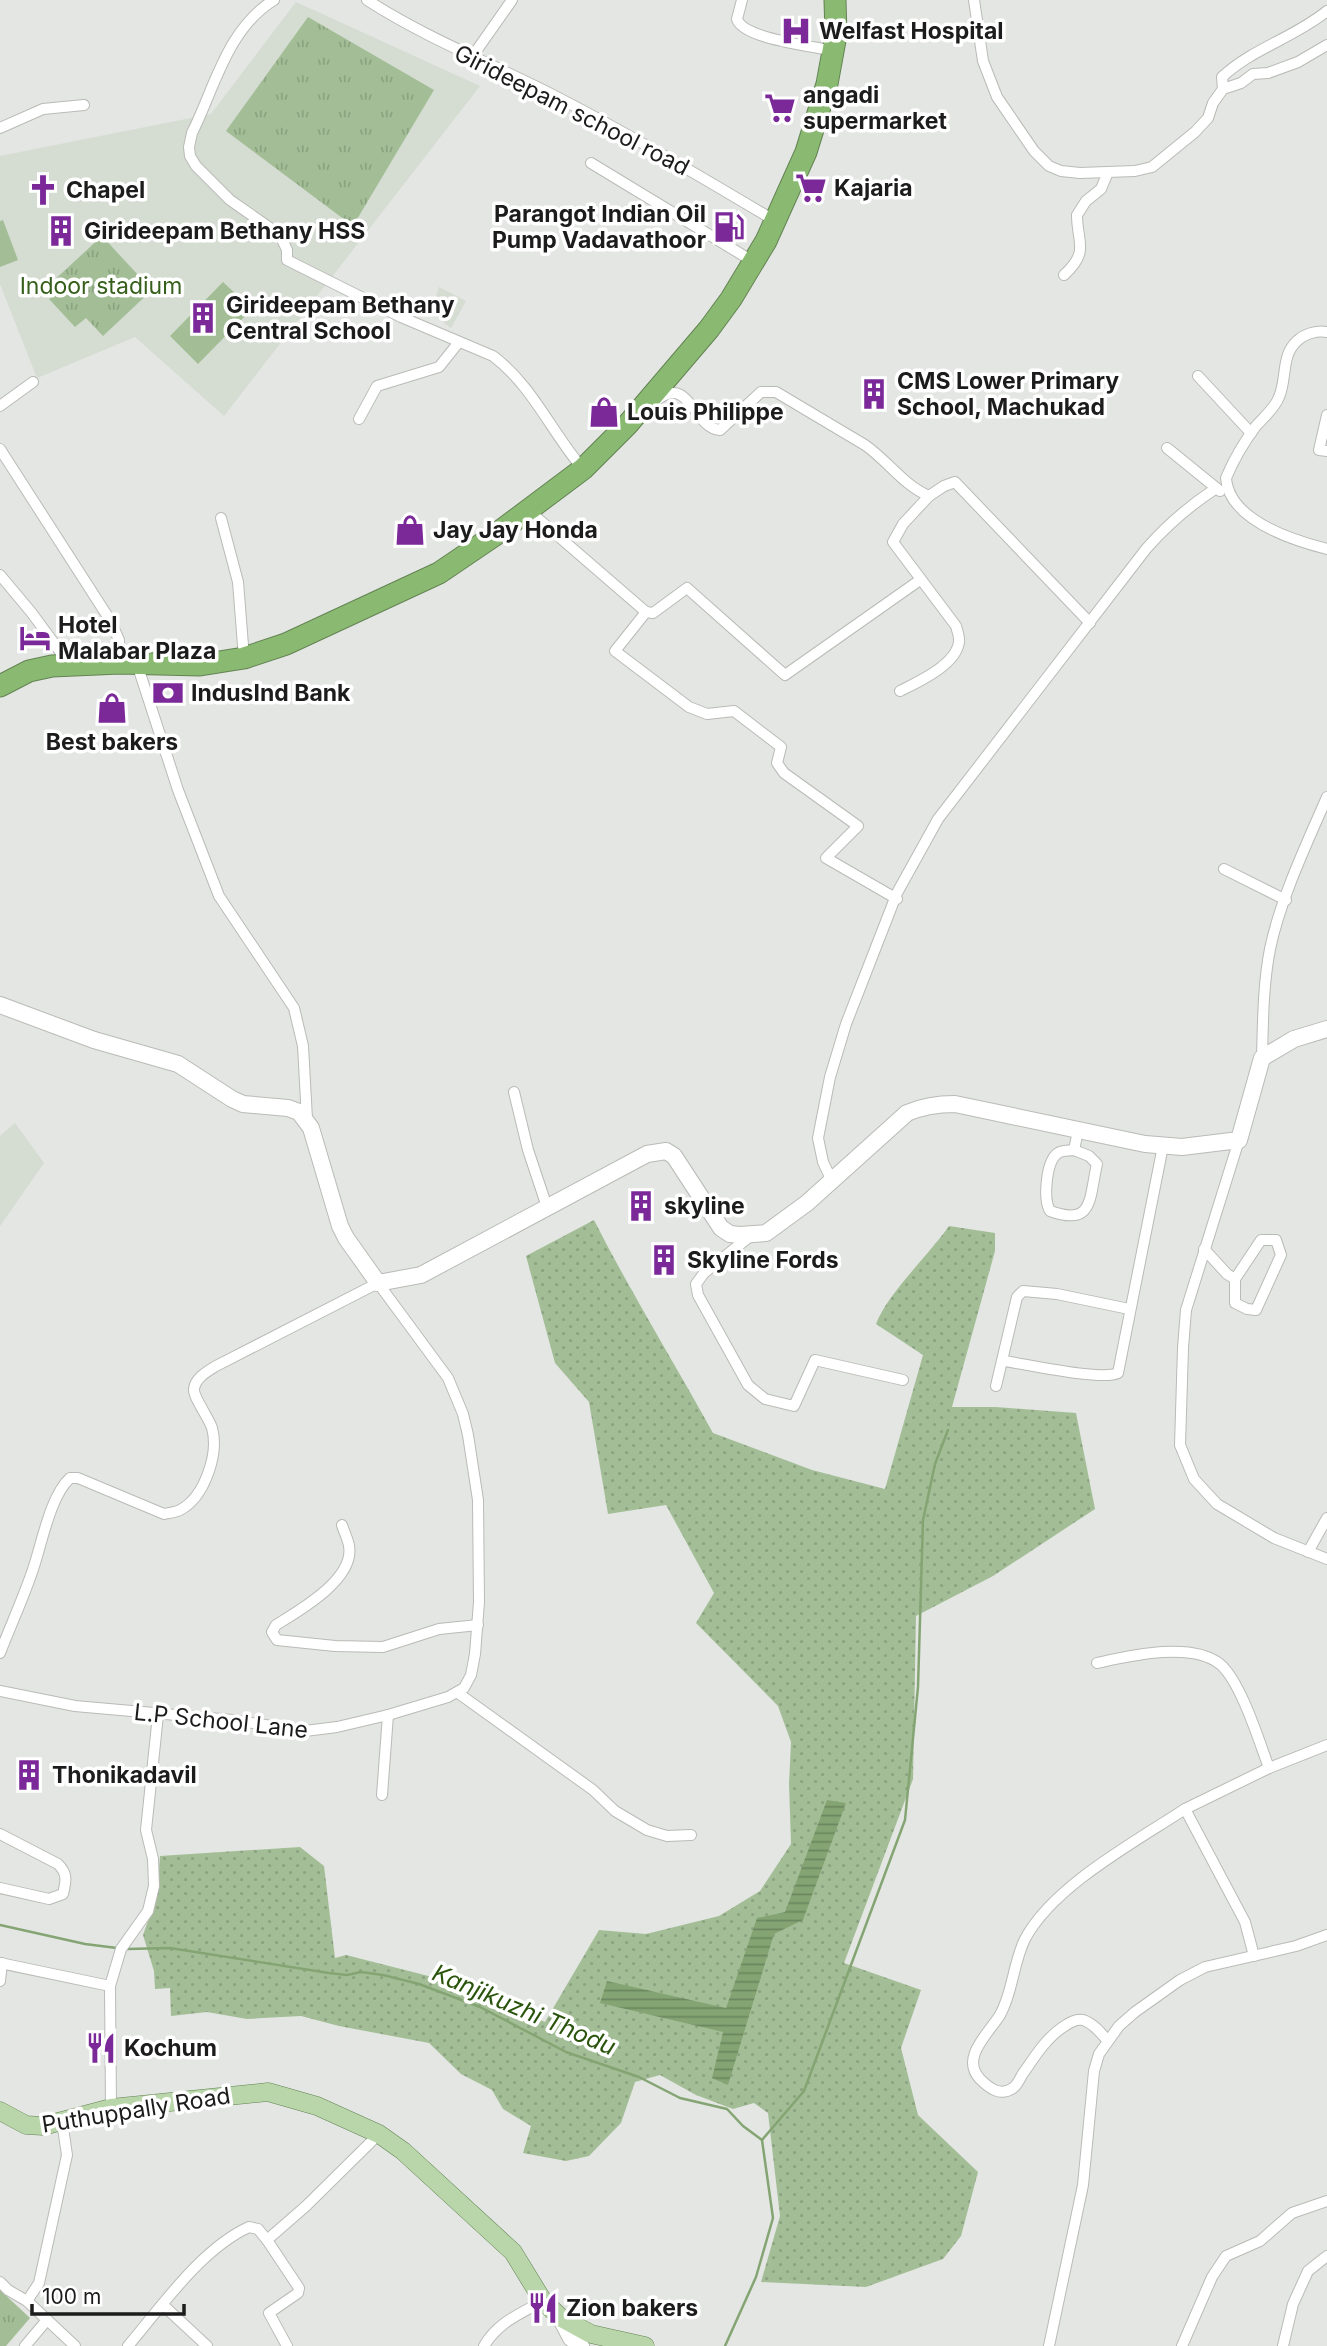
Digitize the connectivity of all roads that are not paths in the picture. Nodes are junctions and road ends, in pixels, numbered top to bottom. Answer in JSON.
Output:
{"nodes":[{"id":1,"x":274,"y":0,"type":"edge"},
{"id":2,"x":367,"y":0,"type":"edge"},
{"id":3,"x":512,"y":0,"type":"edge"},
{"id":4,"x":742,"y":0,"type":"edge"},
{"id":5,"x":835,"y":0,"type":"edge"},
{"id":6,"x":974,"y":0,"type":"edge"},
{"id":7,"x":1327,"y":11,"type":"edge"},
{"id":8,"x":1327,"y":46,"type":"edge"},
{"id":9,"x":834,"y":51,"type":"junction"},
{"id":10,"x":472,"y":57,"type":"junction"},
{"id":11,"x":1223,"y":89,"type":"junction"},
{"id":12,"x":84,"y":105,"type":"dead end"},
{"id":13,"x":0,"y":128,"type":"edge"},
{"id":14,"x":591,"y":163,"type":"dead end"},
{"id":15,"x":1108,"y":172,"type":"junction"},
{"id":16,"x":776,"y":222,"type":"junction"},
{"id":17,"x":754,"y":262,"type":"junction"},
{"id":18,"x":1064,"y":275,"type":"dead end"},
{"id":19,"x":1327,"y":332,"type":"edge"},
{"id":20,"x":459,"y":342,"type":"junction"},
{"id":21,"x":1198,"y":376,"type":"dead end"},
{"id":22,"x":33,"y":382,"type":"dead end"},
{"id":23,"x":0,"y":406,"type":"edge"},
{"id":24,"x":1327,"y":415,"type":"edge"},
{"id":25,"x":359,"y":419,"type":"dead end"},
{"id":26,"x":628,"y":424,"type":"junction"},
{"id":27,"x":1251,"y":433,"type":"junction"},
{"id":28,"x":0,"y":449,"type":"edge"},
{"id":29,"x":1167,"y":449,"type":"dead end"},
{"id":30,"x":1327,"y":451,"type":"edge"},
{"id":31,"x":583,"y":469,"type":"junction"},
{"id":32,"x":1215,"y":489,"type":"junction"},
{"id":33,"x":1229,"y":495,"type":"junction"},
{"id":34,"x":929,"y":496,"type":"junction"},
{"id":35,"x":528,"y":510,"type":"junction"},
{"id":36,"x":221,"y":518,"type":"dead end"},
{"id":37,"x":1327,"y":549,"type":"edge"},
{"id":38,"x":0,"y":575,"type":"edge"},
{"id":39,"x":920,"y":580,"type":"junction"},
{"id":40,"x":646,"y":612,"type":"junction"},
{"id":41,"x":1090,"y":623,"type":"junction"},
{"id":42,"x":244,"y":658,"type":"junction"},
{"id":43,"x":129,"y":664,"type":"junction"},
{"id":44,"x":69,"y":665,"type":"junction"},
{"id":45,"x":0,"y":685,"type":"edge"},
{"id":46,"x":900,"y":691,"type":"dead end"},
{"id":47,"x":1327,"y":797,"type":"edge"},
{"id":48,"x":1224,"y":869,"type":"dead end"},
{"id":49,"x":897,"y":899,"type":"junction"},
{"id":50,"x":1286,"y":900,"type":"junction"},
{"id":51,"x":0,"y":1004,"type":"edge"},
{"id":52,"x":1327,"y":1029,"type":"edge"},
{"id":53,"x":1262,"y":1058,"type":"junction"},
{"id":54,"x":514,"y":1092,"type":"dead end"},
{"id":55,"x":307,"y":1119,"type":"junction"},
{"id":56,"x":1078,"y":1131,"type":"junction"},
{"id":57,"x":1239,"y":1140,"type":"junction"},
{"id":58,"x":1163,"y":1146,"type":"junction"},
{"id":59,"x":1074,"y":1150,"type":"junction"},
{"id":60,"x":832,"y":1181,"type":"junction"},
{"id":61,"x":547,"y":1207,"type":"junction"},
{"id":62,"x":753,"y":1234,"type":"junction"},
{"id":63,"x":1204,"y":1249,"type":"junction"},
{"id":64,"x":1235,"y":1279,"type":"junction"},
{"id":65,"x":378,"y":1283,"type":"junction"},
{"id":66,"x":1129,"y":1310,"type":"junction"},
{"id":67,"x":1004,"y":1360,"type":"junction"},
{"id":68,"x":903,"y":1380,"type":"dead end"},
{"id":69,"x":996,"y":1386,"type":"dead end"},
{"id":70,"x":1327,"y":1518,"type":"edge"},
{"id":71,"x":342,"y":1525,"type":"dead end"},
{"id":72,"x":1308,"y":1552,"type":"junction"},
{"id":73,"x":1327,"y":1559,"type":"edge"},
{"id":74,"x":478,"y":1625,"type":"junction"},
{"id":75,"x":0,"y":1653,"type":"edge"},
{"id":76,"x":1097,"y":1663,"type":"dead end"},
{"id":77,"x":0,"y":1691,"type":"edge"},
{"id":78,"x":458,"y":1693,"type":"junction"},
{"id":79,"x":388,"y":1714,"type":"junction"},
{"id":80,"x":158,"y":1715,"type":"junction"},
{"id":81,"x":1327,"y":1745,"type":"edge"},
{"id":82,"x":1269,"y":1768,"type":"junction"},
{"id":83,"x":383,"y":1795,"type":"dead end"},
{"id":84,"x":1185,"y":1809,"type":"junction"},
{"id":85,"x":0,"y":1834,"type":"edge"},
{"id":86,"x":691,"y":1835,"type":"dead end"},
{"id":87,"x":0,"y":1888,"type":"edge"},
{"id":88,"x":1327,"y":1935,"type":"edge"},
{"id":89,"x":1254,"y":1956,"type":"junction"},
{"id":90,"x":1,"y":1963,"type":"edge"},
{"id":91,"x":0,"y":1980,"type":"edge"},
{"id":92,"x":110,"y":1986,"type":"junction"},
{"id":93,"x":1107,"y":2040,"type":"junction"},
{"id":94,"x":111,"y":2108,"type":"junction"},
{"id":95,"x":0,"y":2111,"type":"edge"},
{"id":96,"x":62,"y":2121,"type":"junction"},
{"id":97,"x":379,"y":2134,"type":"junction"},
{"id":98,"x":1327,"y":2201,"type":"edge"},
{"id":99,"x":267,"y":2240,"type":"junction"},
{"id":100,"x":1327,"y":2256,"type":"edge"},
{"id":101,"x":0,"y":2282,"type":"edge"},
{"id":102,"x":27,"y":2301,"type":"junction"},
{"id":103,"x":543,"y":2301,"type":"junction"},
{"id":104,"x":163,"y":2305,"type":"junction"},
{"id":105,"x":560,"y":2317,"type":"junction"},
{"id":106,"x":47,"y":2320,"type":"junction"},
{"id":107,"x":25,"y":2346,"type":"edge"},
{"id":108,"x":75,"y":2346,"type":"edge"},
{"id":109,"x":128,"y":2346,"type":"edge"},
{"id":110,"x":207,"y":2346,"type":"edge"},
{"id":111,"x":287,"y":2346,"type":"edge"},
{"id":112,"x":484,"y":2346,"type":"edge"},
{"id":113,"x":581,"y":2346,"type":"edge"},
{"id":114,"x":645,"y":2346,"type":"edge"},
{"id":115,"x":1049,"y":2346,"type":"edge"},
{"id":116,"x":1182,"y":2346,"type":"edge"},
{"id":117,"x":1283,"y":2346,"type":"edge"}],
"edges":[{"from":1,"to":20,"type":"street"},
{"from":2,"to":10,"type":"street","name":"Girideepam school road"},
{"from":3,"to":10,"type":"street"},
{"from":4,"to":9,"type":"street"},
{"from":5,"to":9,"type":"highway"},
{"from":6,"to":15,"type":"street"},
{"from":7,"to":11,"type":"street"},
{"from":8,"to":11,"type":"street"},
{"from":9,"to":16,"type":"highway"},
{"from":10,"to":16,"type":"street","name":"Girideepam school road"},
{"from":11,"to":15,"type":"street"},
{"from":12,"to":13,"type":"street"},
{"from":14,"to":17,"type":"street"},
{"from":15,"to":18,"type":"street"},
{"from":16,"to":17,"type":"highway"},
{"from":17,"to":26,"type":"highway"},
{"from":19,"to":27,"type":"street"},
{"from":20,"to":25,"type":"street"},
{"from":20,"to":31,"type":"street"},
{"from":21,"to":27,"type":"street"},
{"from":22,"to":23,"type":"street"},
{"from":24,"to":30,"type":"street"},
{"from":26,"to":31,"type":"highway"},
{"from":26,"to":34,"type":"street"},
{"from":27,"to":33,"type":"street"},
{"from":28,"to":43,"type":"street"},
{"from":29,"to":32,"type":"street"},
{"from":31,"to":35,"type":"highway"},
{"from":32,"to":33,"type":"street"},
{"from":32,"to":41,"type":"street"},
{"from":33,"to":37,"type":"street"},
{"from":34,"to":39,"type":"street"},
{"from":34,"to":41,"type":"street"},
{"from":35,"to":40,"type":"street"},
{"from":35,"to":42,"type":"highway"},
{"from":36,"to":42,"type":"street"},
{"from":38,"to":44,"type":"street"},
{"from":39,"to":40,"type":"street"},
{"from":39,"to":46,"type":"street"},
{"from":40,"to":49,"type":"street"},
{"from":41,"to":49,"type":"street"},
{"from":42,"to":43,"type":"highway"},
{"from":43,"to":44,"type":"highway"},
{"from":43,"to":55,"type":"street"},
{"from":44,"to":45,"type":"highway"},
{"from":47,"to":50,"type":"street"},
{"from":48,"to":50,"type":"street"},
{"from":49,"to":60,"type":"street"},
{"from":50,"to":53,"type":"street"},
{"from":51,"to":55,"type":"main road"},
{"from":52,"to":53,"type":"main road"},
{"from":53,"to":57,"type":"main road"},
{"from":54,"to":61,"type":"street"},
{"from":55,"to":65,"type":"main road"},
{"from":56,"to":58,"type":"main road"},
{"from":56,"to":59,"type":"street"},
{"from":56,"to":60,"type":"main road"},
{"from":57,"to":58,"type":"main road"},
{"from":57,"to":63,"type":"street"},
{"from":58,"to":66,"type":"street"},
{"from":59,"to":59,"type":"street"},
{"from":60,"to":62,"type":"main road"},
{"from":61,"to":62,"type":"main road"},
{"from":61,"to":65,"type":"main road"},
{"from":62,"to":68,"type":"street"},
{"from":63,"to":64,"type":"street"},
{"from":63,"to":72,"type":"street"},
{"from":64,"to":64,"type":"street"},
{"from":65,"to":74,"type":"street"},
{"from":65,"to":75,"type":"street"},
{"from":66,"to":67,"type":"street"},
{"from":66,"to":67,"type":"street"},
{"from":67,"to":69,"type":"street"},
{"from":70,"to":72,"type":"street"},
{"from":71,"to":74,"type":"street"},
{"from":72,"to":73,"type":"street"},
{"from":74,"to":78,"type":"street"},
{"from":76,"to":82,"type":"street"},
{"from":77,"to":80,"type":"street","name":"L.P School Lane"},
{"from":78,"to":79,"type":"street","name":"L.P School Lane"},
{"from":78,"to":86,"type":"street"},
{"from":79,"to":80,"type":"street","name":"L.P School Lane"},
{"from":79,"to":83,"type":"street"},
{"from":80,"to":92,"type":"street"},
{"from":81,"to":82,"type":"street"},
{"from":82,"to":84,"type":"street"},
{"from":84,"to":89,"type":"street"},
{"from":84,"to":93,"type":"street"},
{"from":85,"to":87,"type":"street"},
{"from":88,"to":89,"type":"street"},
{"from":89,"to":93,"type":"street"},
{"from":90,"to":91,"type":"street"},
{"from":90,"to":92,"type":"street"},
{"from":92,"to":94,"type":"street"},
{"from":93,"to":115,"type":"street"},
{"from":94,"to":96,"type":"main road","name":"Puthuppally Road"},
{"from":94,"to":97,"type":"main road","name":"Puthuppally Road"},
{"from":95,"to":96,"type":"main road","name":"Puthuppally Road"},
{"from":96,"to":102,"type":"street"},
{"from":97,"to":99,"type":"street"},
{"from":97,"to":103,"type":"main road","name":"Puthuppally Road"},
{"from":98,"to":116,"type":"street"},
{"from":99,"to":104,"type":"street"},
{"from":99,"to":111,"type":"street"},
{"from":100,"to":117,"type":"street"},
{"from":101,"to":102,"type":"street"},
{"from":102,"to":106,"type":"street"},
{"from":103,"to":105,"type":"main road","name":"Puthuppally Road"},
{"from":103,"to":112,"type":"street"},
{"from":104,"to":109,"type":"street"},
{"from":104,"to":110,"type":"street"},
{"from":105,"to":113,"type":"main road"},
{"from":105,"to":114,"type":"main road","name":"Puthuppally Road"},
{"from":106,"to":107,"type":"street"},
{"from":106,"to":108,"type":"street"}]}
